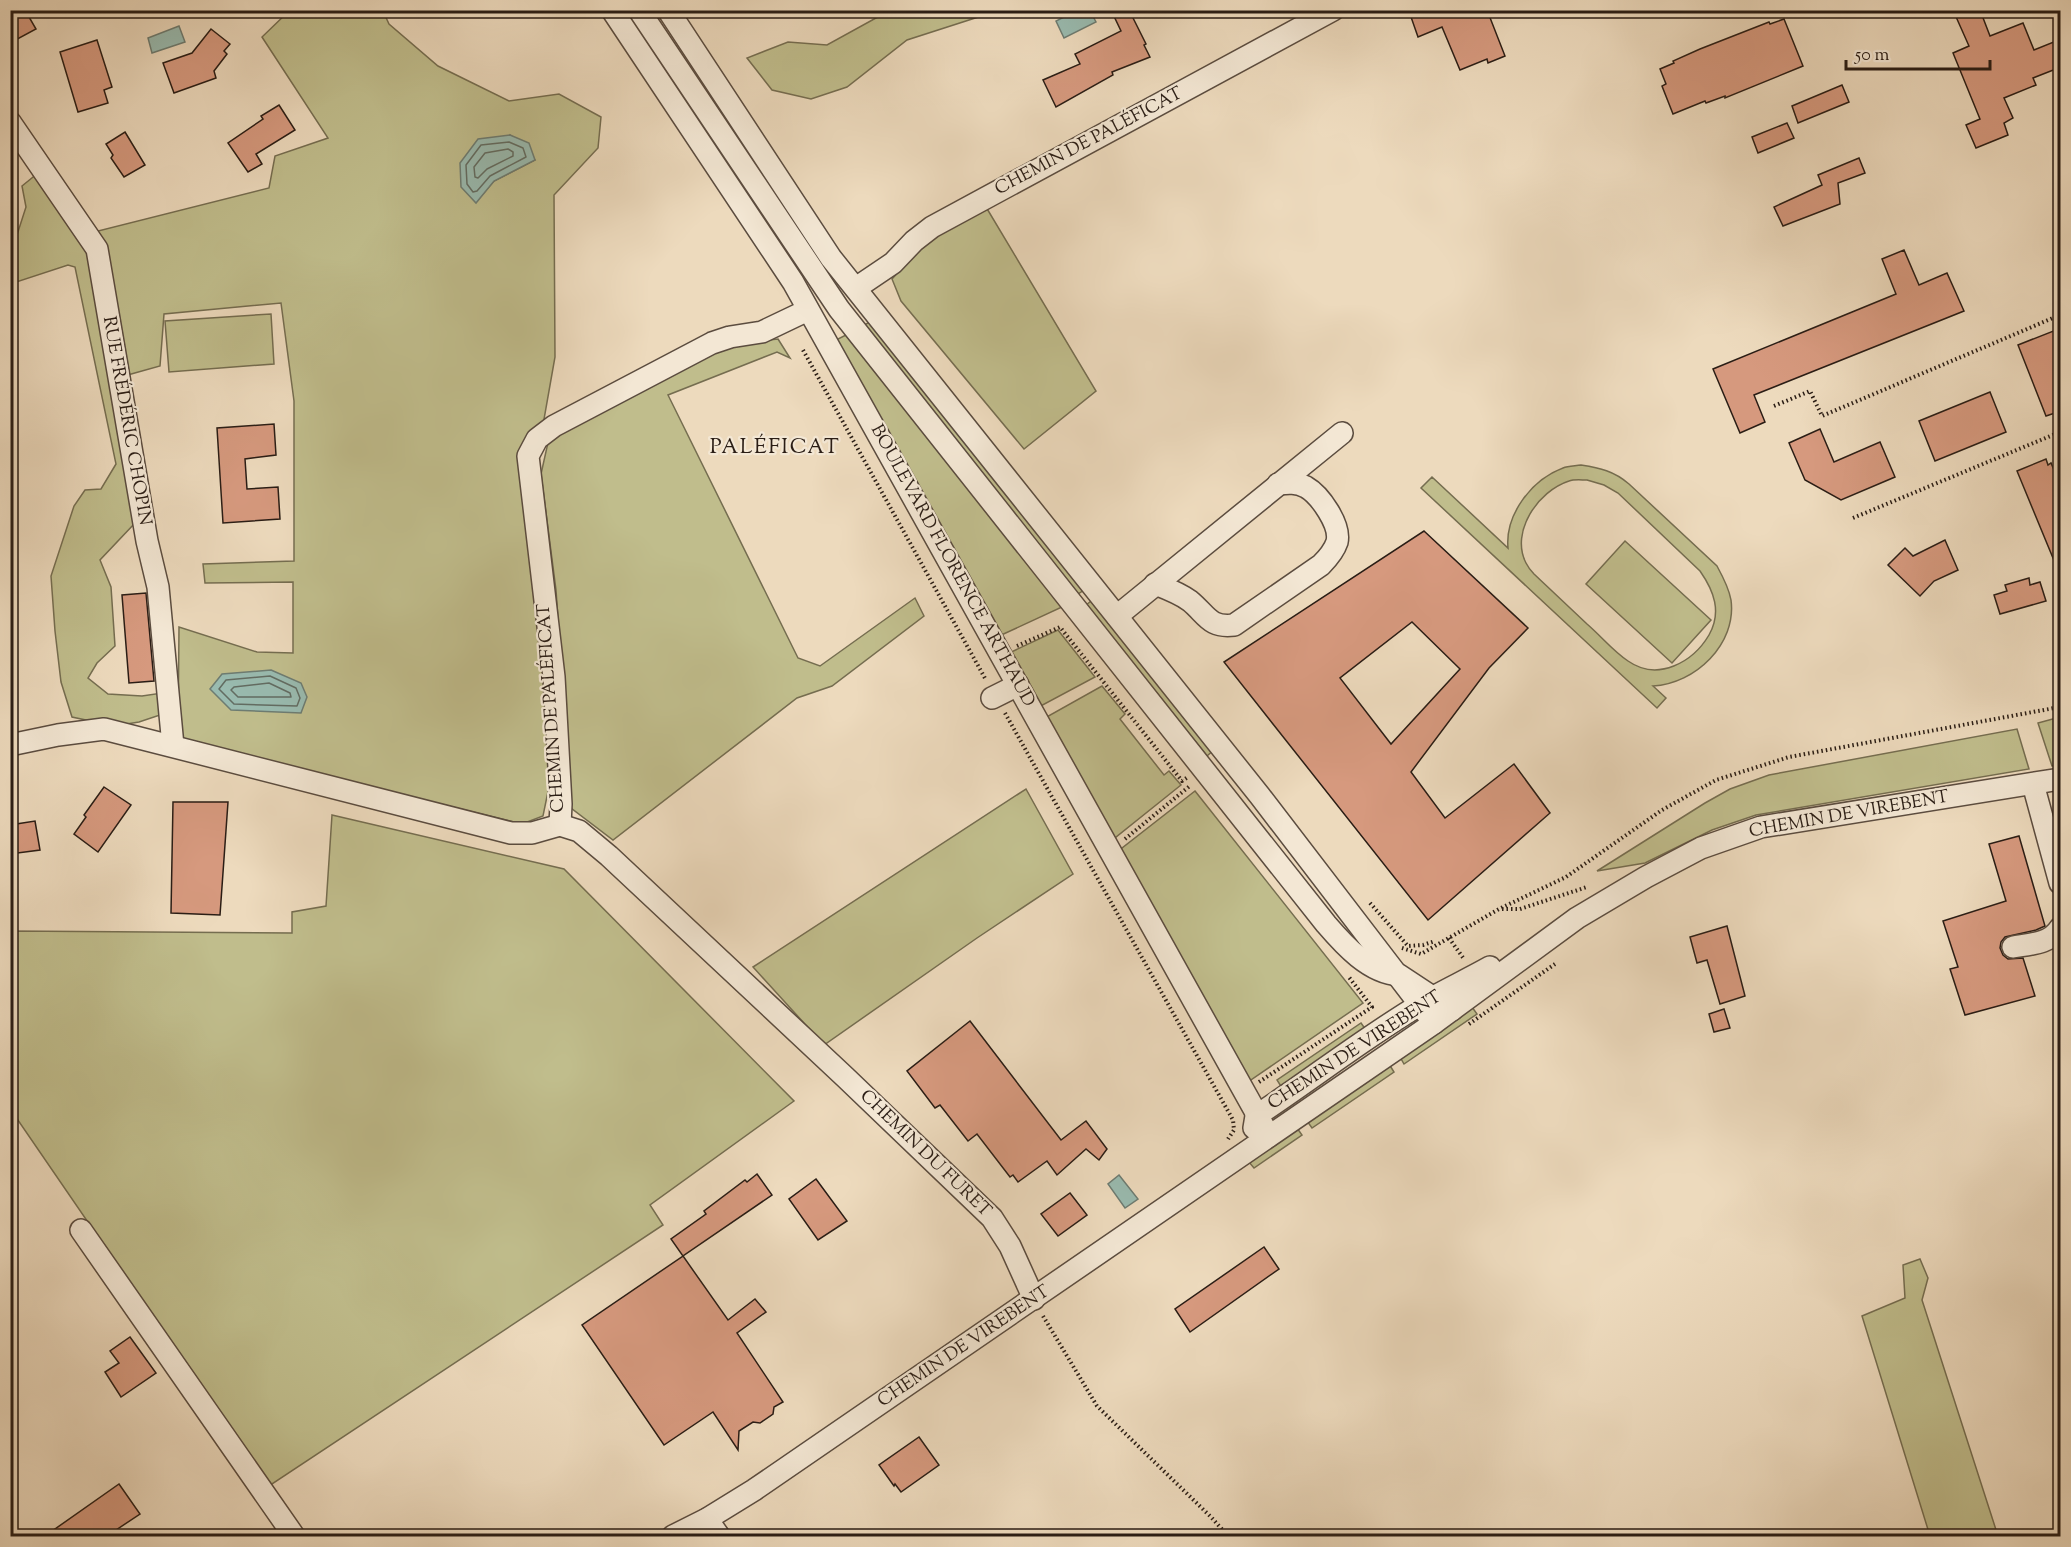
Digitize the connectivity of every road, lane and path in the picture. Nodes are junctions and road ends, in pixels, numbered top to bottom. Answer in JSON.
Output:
{"nodes":[{"id":1,"x":612,"y":10,"type":"edge"},
{"id":2,"x":639,"y":10,"type":"edge"},
{"id":3,"x":668,"y":10,"type":"edge"},
{"id":4,"x":1333,"y":10,"type":"edge"},
{"id":5,"x":10,"y":122,"type":"edge"},
{"id":6,"x":855,"y":287,"type":"junction"},
{"id":7,"x":826,"y":289,"type":"junction"},
{"id":8,"x":839,"y":309,"type":"junction"},
{"id":9,"x":809,"y":312,"type":"junction"},
{"id":10,"x":2061,"y":315,"type":"edge"},
{"id":11,"x":803,"y":350,"type":"dead end"},
{"id":12,"x":1774,"y":406,"type":"dead end"},
{"id":13,"x":2061,"y":432,"type":"edge"},
{"id":14,"x":1342,"y":433,"type":"dead end"},
{"id":15,"x":1278,"y":484,"type":"junction"},
{"id":16,"x":1853,"y":518,"type":"dead end"},
{"id":17,"x":1155,"y":584,"type":"junction"},
{"id":18,"x":1117,"y":616,"type":"junction"},
{"id":19,"x":1000,"y":654,"type":"junction"},
{"id":20,"x":1018,"y":685,"type":"junction"},
{"id":21,"x":994,"y":697,"type":"junction"},
{"id":22,"x":2061,"y":706,"type":"edge"},
{"id":23,"x":10,"y":745,"type":"edge"},
{"id":24,"x":173,"y":746,"type":"junction"},
{"id":25,"x":1204,"y":769,"type":"junction"},
{"id":26,"x":2061,"y":779,"type":"edge"},
{"id":27,"x":2033,"y":784,"type":"junction"},
{"id":28,"x":560,"y":825,"type":"junction"},
{"id":29,"x":1109,"y":850,"type":"junction"},
{"id":30,"x":2061,"y":884,"type":"edge"},
{"id":31,"x":1590,"y":886,"type":"dead end"},
{"id":32,"x":1370,"y":903,"type":"dead end"},
{"id":33,"x":1499,"y":909,"type":"junction"},
{"id":34,"x":1577,"y":918,"type":"junction"},
{"id":35,"x":2061,"y":928,"type":"edge"},
{"id":36,"x":1449,"y":938,"type":"junction"},
{"id":37,"x":1435,"y":941,"type":"dead end"},
{"id":38,"x":2013,"y":946,"type":"dead end"},
{"id":39,"x":1402,"y":948,"type":"dead end"},
{"id":40,"x":1555,"y":964,"type":"dead end"},
{"id":41,"x":1399,"y":975,"type":"junction"},
{"id":42,"x":1475,"y":976,"type":"junction"},
{"id":43,"x":1428,"y":1000,"type":"junction"},
{"id":44,"x":1372,"y":1007,"type":"dead end"},
{"id":45,"x":1452,"y":1010,"type":"junction"},
{"id":46,"x":1485,"y":1014,"type":"dead end"},
{"id":47,"x":1434,"y":1023,"type":"junction"},
{"id":48,"x":1251,"y":1087,"type":"dead end"},
{"id":49,"x":1256,"y":1116,"type":"junction"},
{"id":50,"x":1269,"y":1136,"type":"junction"},
{"id":51,"x":1228,"y":1140,"type":"dead end"},
{"id":52,"x":1250,"y":1149,"type":"junction"},
{"id":53,"x":81,"y":1230,"type":"dead end"},
{"id":54,"x":1034,"y":1299,"type":"junction"},
{"id":55,"x":713,"y":1528,"type":"edge"},
{"id":56,"x":294,"y":1536,"type":"edge"},
{"id":57,"x":673,"y":1536,"type":"edge"},
{"id":58,"x":1228,"y":1536,"type":"edge"}],
"edges":[{"from":1,"to":9,"type":"street","name":"BOULEVARD FLORENCE ARTHAUD"},
{"from":2,"to":7,"type":"street"},
{"from":3,"to":6,"type":"street"},
{"from":4,"to":6,"type":"street","name":"CHEMIN DE PALÉFICAT"},
{"from":5,"to":24,"type":"street","name":"RUE FRÉDÉRIC CHOPIN"},
{"from":6,"to":7,"type":"street"},
{"from":6,"to":8,"type":"street"},
{"from":6,"to":18,"type":"street"},
{"from":7,"to":8,"type":"street"},
{"from":7,"to":9,"type":"street"},
{"from":8,"to":9,"type":"street"},
{"from":8,"to":25,"type":"street"},
{"from":9,"to":19,"type":"street","name":"BOULEVARD FLORENCE ARTHAUD"},
{"from":9,"to":28,"type":"street","name":"CHEMIN DE PALÉFICAT"},
{"from":10,"to":12,"type":"path"},
{"from":11,"to":21,"type":"path"},
{"from":13,"to":16,"type":"path"},
{"from":14,"to":15,"type":"street"},
{"from":15,"to":17,"type":"street"},
{"from":15,"to":17,"type":"street"},
{"from":17,"to":18,"type":"street"},
{"from":18,"to":41,"type":"street"},
{"from":19,"to":20,"type":"street","name":"BOULEVARD FLORENCE ARTHAUD"},
{"from":19,"to":25,"type":"path"},
{"from":20,"to":21,"type":"street"},
{"from":20,"to":29,"type":"street","name":"BOULEVARD FLORENCE ARTHAUD"},
{"from":21,"to":51,"type":"path"},
{"from":22,"to":33,"type":"path"},
{"from":23,"to":24,"type":"street","name":"CHEMIN DE PALÉFICAT"},
{"from":24,"to":28,"type":"street","name":"CHEMIN DE PALÉFICAT"},
{"from":25,"to":29,"type":"path"},
{"from":25,"to":41,"type":"street"},
{"from":26,"to":27,"type":"street","name":"CHEMIN DE VIREBENT"},
{"from":27,"to":30,"type":"street"},
{"from":27,"to":34,"type":"street","name":"CHEMIN DE VIREBENT"},
{"from":28,"to":54,"type":"street","name":"CHEMIN DU FURET"},
{"from":29,"to":49,"type":"street","name":"BOULEVARD FLORENCE ARTHAUD"},
{"from":31,"to":33,"type":"path"},
{"from":32,"to":37,"type":"path"},
{"from":33,"to":36,"type":"path"},
{"from":34,"to":42,"type":"street","name":"CHEMIN DE VIREBENT"},
{"from":34,"to":45,"type":"street","name":"CHEMIN DE VIREBENT"},
{"from":35,"to":38,"type":"street"},
{"from":36,"to":39,"type":"path"},
{"from":36,"to":42,"type":"path"},
{"from":40,"to":46,"type":"path"},
{"from":41,"to":43,"type":"street"},
{"from":42,"to":43,"type":"street","name":"CHEMIN DE VIREBENT"},
{"from":43,"to":45,"type":"street"},
{"from":43,"to":47,"type":"street"},
{"from":43,"to":49,"type":"street","name":"CHEMIN DE VIREBENT"},
{"from":44,"to":48,"type":"path"},
{"from":45,"to":47,"type":"street","name":"CHEMIN DE VIREBENT"},
{"from":47,"to":50,"type":"street","name":"CHEMIN DE VIREBENT"},
{"from":49,"to":50,"type":"street","name":"BOULEVARD FLORENCE ARTHAUD"},
{"from":49,"to":52,"type":"street","name":"CHEMIN DE VIREBENT"},
{"from":50,"to":52,"type":"street","name":"CHEMIN DE VIREBENT"},
{"from":52,"to":54,"type":"street","name":"CHEMIN DE VIREBENT"},
{"from":53,"to":56,"type":"street"},
{"from":54,"to":55,"type":"street","name":"CHEMIN DE VIREBENT"},
{"from":54,"to":58,"type":"path"},
{"from":55,"to":57,"type":"street","name":"CHEMIN DE VIREBENT"}]}
